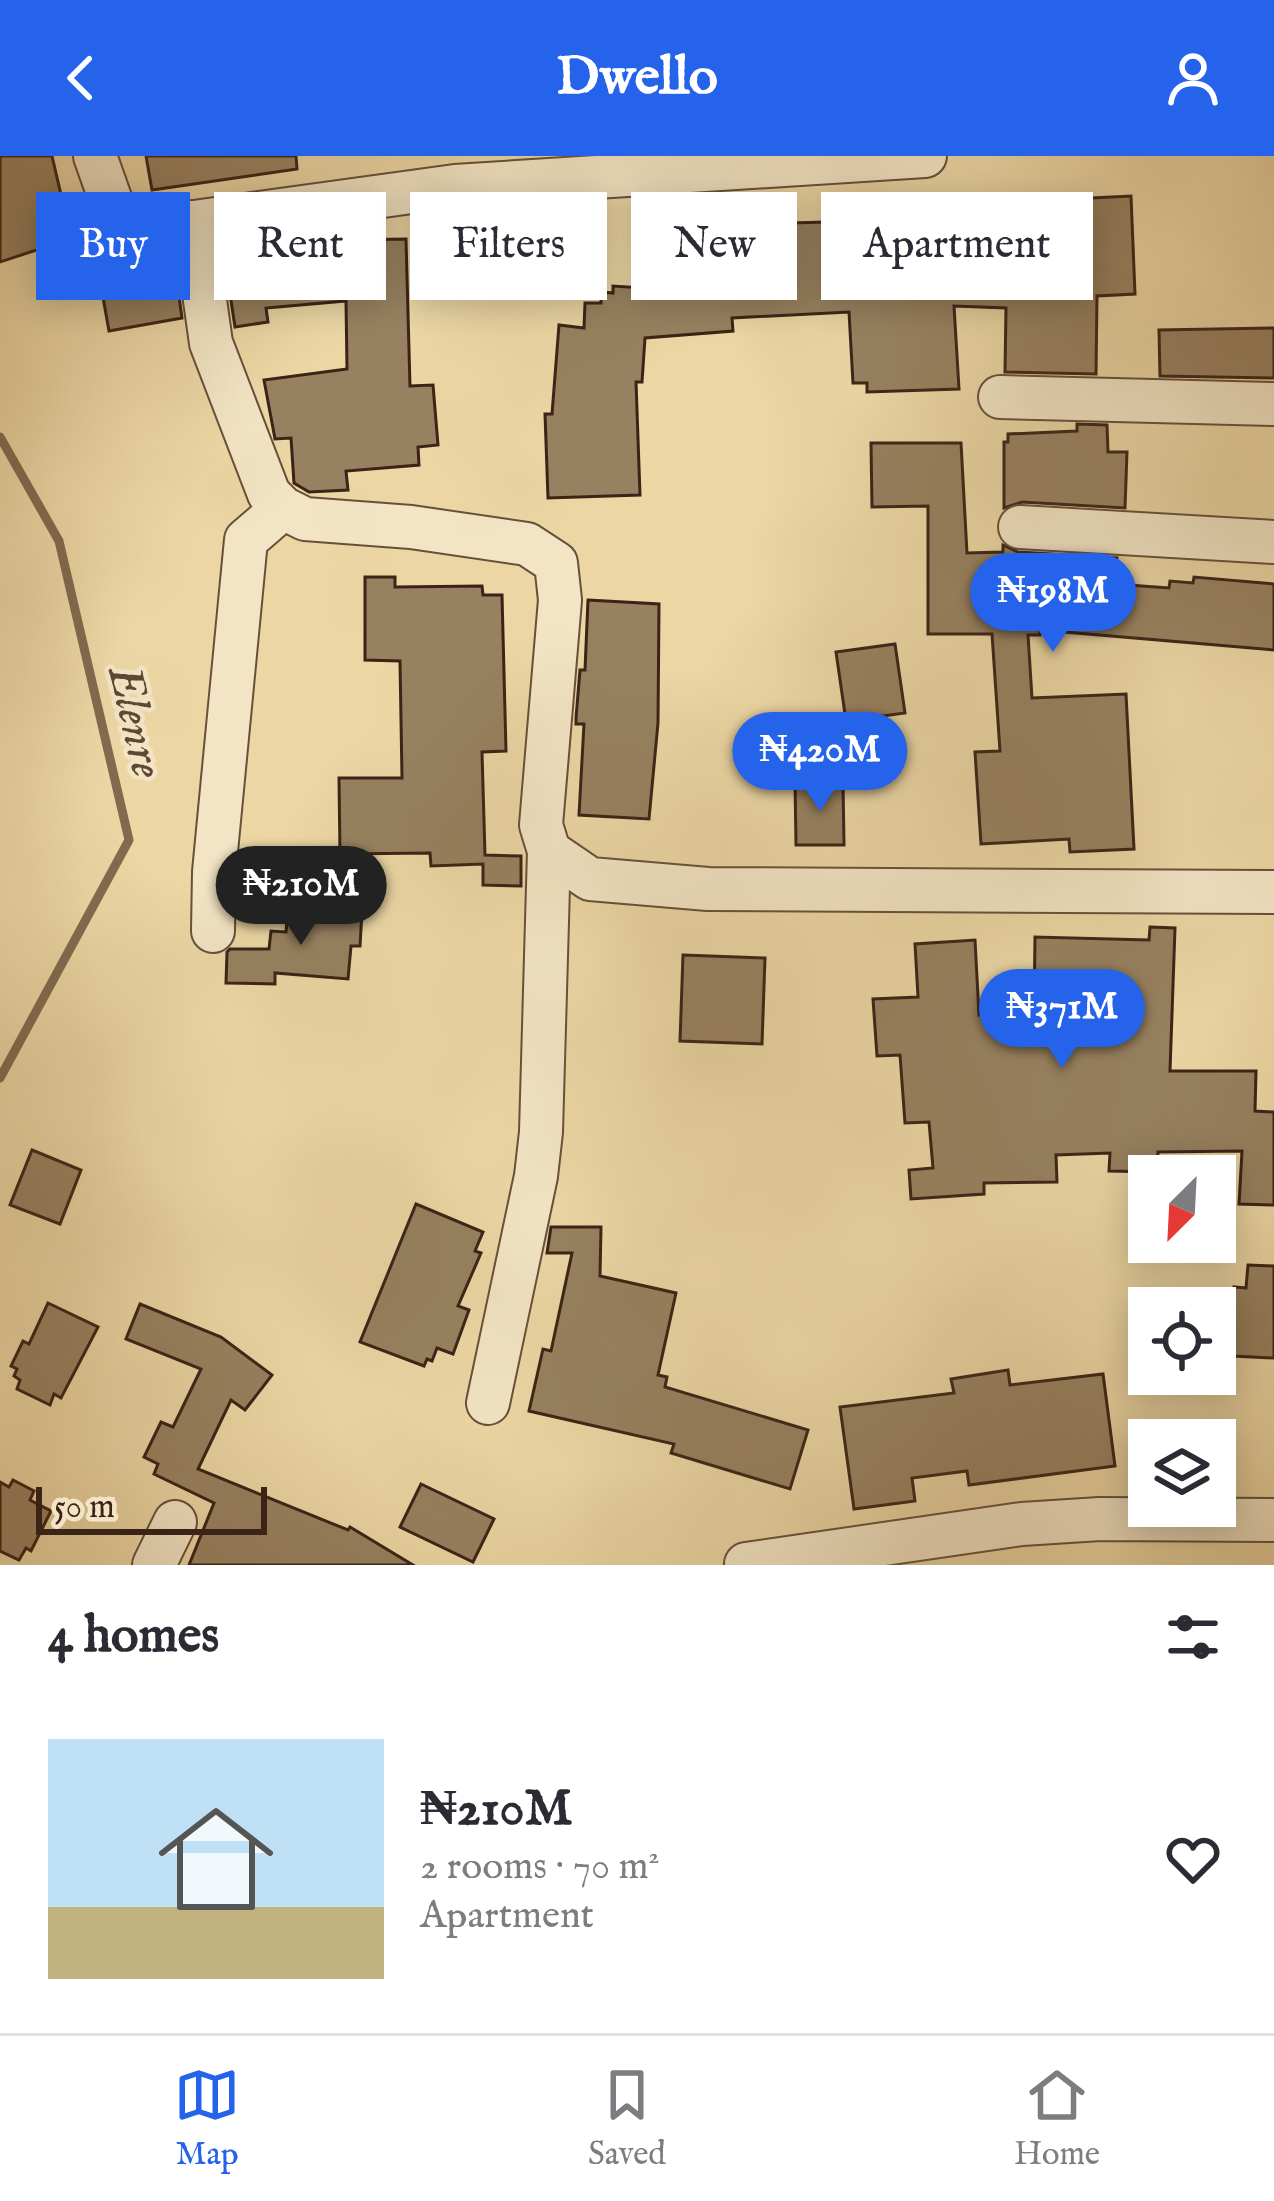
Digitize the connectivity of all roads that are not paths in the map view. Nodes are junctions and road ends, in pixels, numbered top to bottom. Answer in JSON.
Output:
{"nodes":[{"id":1,"x":95,"y":156,"type":"edge"},
{"id":2,"x":925,"y":156,"type":"edge"},
{"id":3,"x":194,"y":222,"type":"junction"},
{"id":4,"x":1000,"y":397,"type":"dead end"},
{"id":5,"x":1274,"y":404,"type":"edge"},
{"id":6,"x":283,"y":508,"type":"junction"},
{"id":7,"x":1020,"y":527,"type":"dead end"},
{"id":8,"x":1274,"y":542,"type":"edge"},
{"id":9,"x":549,"y":851,"type":"junction"},
{"id":10,"x":1274,"y":892,"type":"edge"},
{"id":11,"x":213,"y":931,"type":"dead end"},
{"id":12,"x":488,"y":1402,"type":"dead end"},
{"id":13,"x":1274,"y":1520,"type":"edge"},
{"id":14,"x":175,"y":1522,"type":"dead end"},
{"id":15,"x":746,"y":1564,"type":"edge"},
{"id":16,"x":154,"y":1565,"type":"edge"}],
"edges":[{"from":1,"to":3,"type":"street"},
{"from":2,"to":3,"type":"street"},
{"from":3,"to":6,"type":"street"},
{"from":4,"to":5,"type":"street"},
{"from":6,"to":9,"type":"street"},
{"from":6,"to":11,"type":"street"},
{"from":7,"to":8,"type":"street"},
{"from":9,"to":10,"type":"street"},
{"from":9,"to":12,"type":"street"},
{"from":13,"to":15,"type":"street"},
{"from":14,"to":16,"type":"street"}]}
